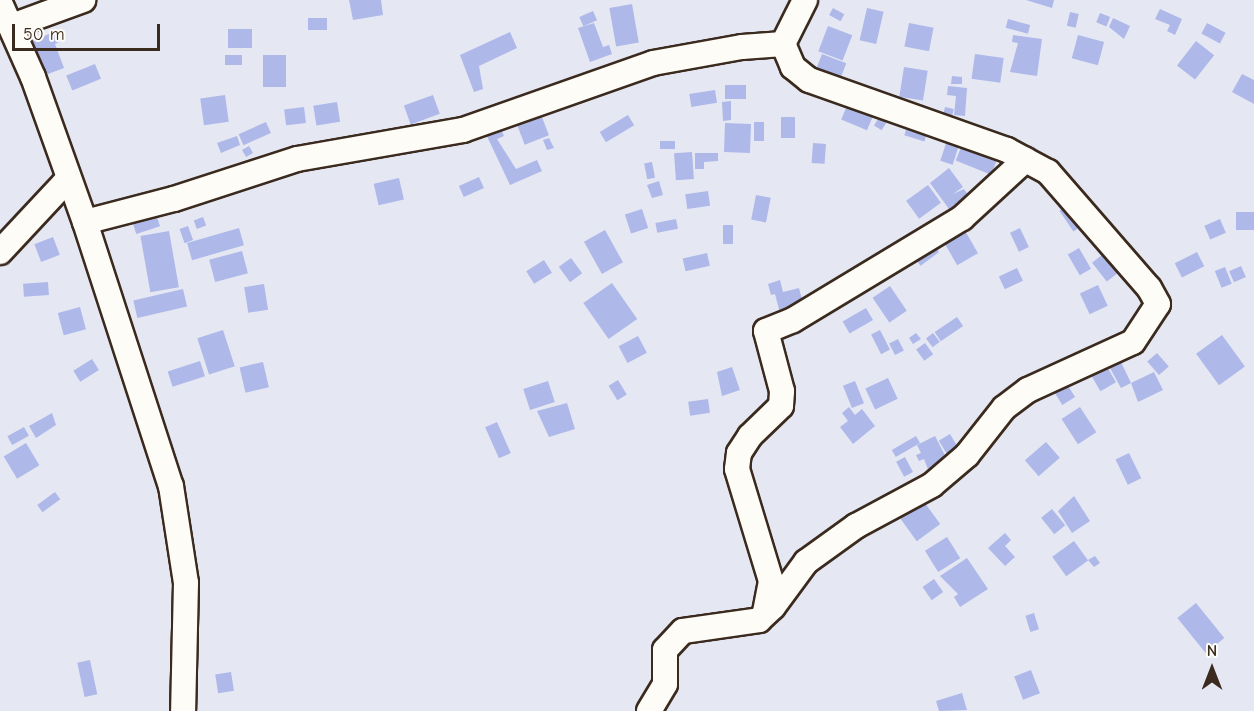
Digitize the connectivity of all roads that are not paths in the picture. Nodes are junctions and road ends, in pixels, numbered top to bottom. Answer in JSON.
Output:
{"nodes":[{"id":1,"x":83,"y":0,"type":"edge"},
{"id":2,"x":805,"y":0,"type":"edge"},
{"id":3,"x":0,"y":3,"type":"edge"},
{"id":4,"x":12,"y":26,"type":"junction"},
{"id":5,"x":783,"y":44,"type":"junction"},
{"id":6,"x":1025,"y":160,"type":"junction"},
{"id":7,"x":68,"y":179,"type":"junction"},
{"id":8,"x":85,"y":222,"type":"junction"},
{"id":9,"x":0,"y":252,"type":"edge"},
{"id":10,"x":759,"y":620,"type":"junction"},
{"id":11,"x":183,"y":711,"type":"edge"},
{"id":12,"x":649,"y":711,"type":"edge"}],
"edges":[{"from":1,"to":4,"type":"street"},
{"from":2,"to":5,"type":"street"},
{"from":3,"to":4,"type":"street"},
{"from":4,"to":7,"type":"street"},
{"from":5,"to":6,"type":"street"},
{"from":5,"to":8,"type":"street"},
{"from":6,"to":10,"type":"street"},
{"from":6,"to":10,"type":"street"},
{"from":7,"to":8,"type":"street"},
{"from":7,"to":9,"type":"street"},
{"from":8,"to":11,"type":"street"},
{"from":10,"to":12,"type":"street"}]}
